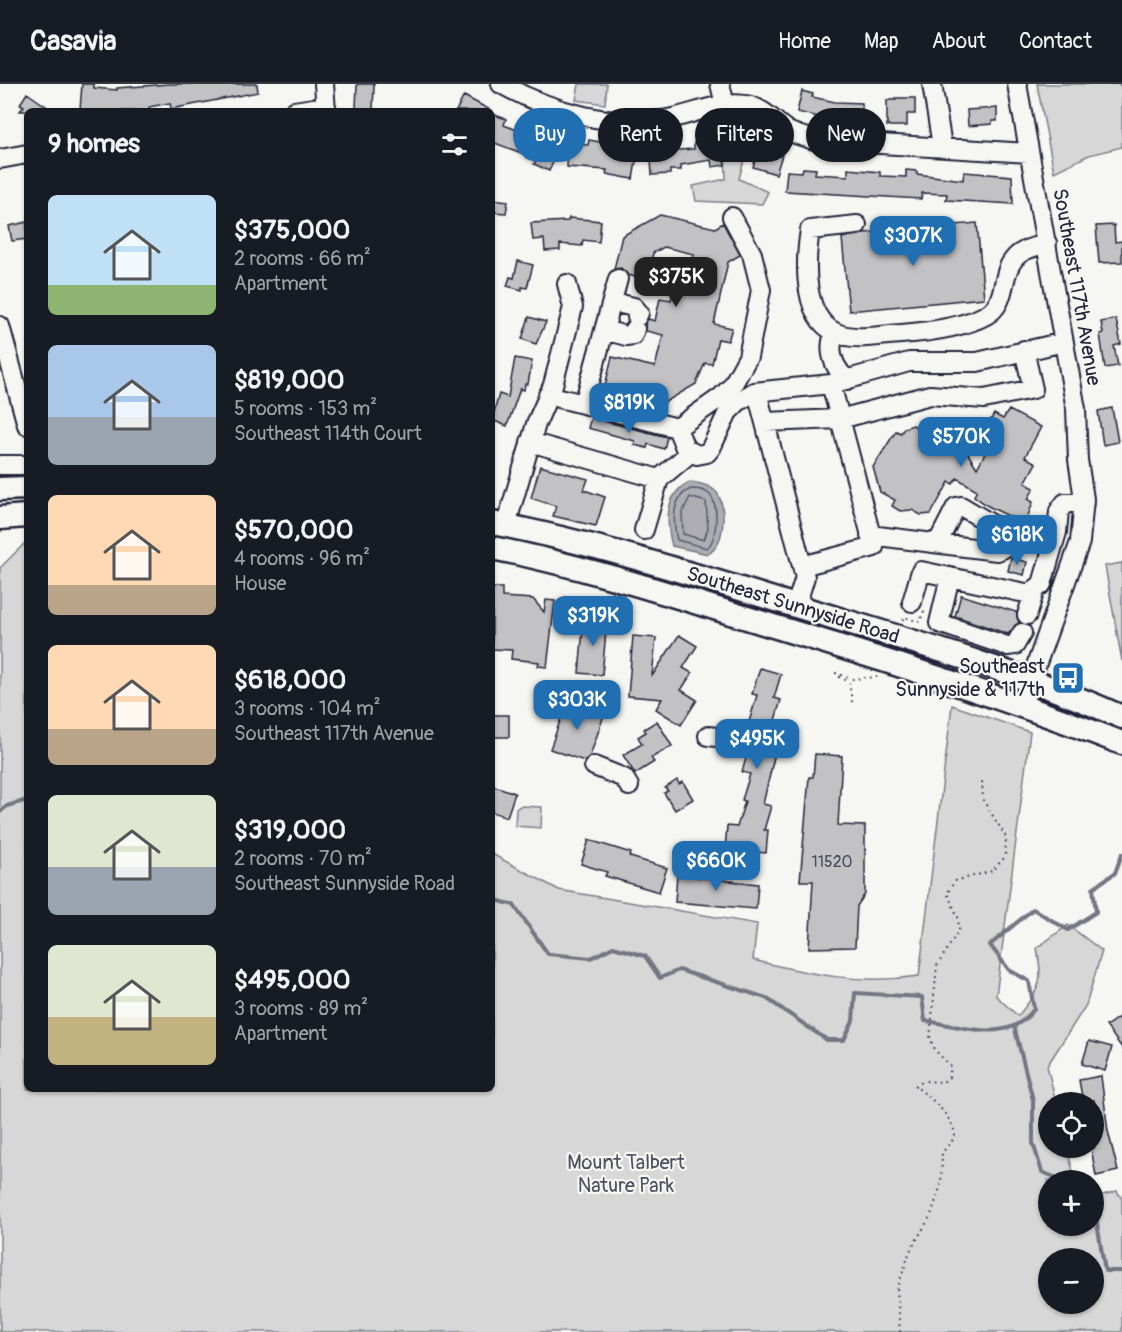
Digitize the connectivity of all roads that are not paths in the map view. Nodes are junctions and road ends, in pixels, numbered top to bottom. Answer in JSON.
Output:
{"nodes":[{"id":1,"x":324,"y":84,"type":"edge"},
{"id":2,"x":501,"y":84,"type":"edge"},
{"id":3,"x":720,"y":84,"type":"edge"},
{"id":4,"x":932,"y":84,"type":"edge"},
{"id":5,"x":1017,"y":84,"type":"edge"},
{"id":6,"x":528,"y":91,"type":"edge"},
{"id":7,"x":725,"y":105,"type":"junction"},
{"id":8,"x":326,"y":108,"type":"edge"},
{"id":9,"x":942,"y":146,"type":"junction"},
{"id":10,"x":1029,"y":153,"type":"junction"},
{"id":11,"x":24,"y":155,"type":"edge"},
{"id":12,"x":0,"y":159,"type":"edge"},
{"id":13,"x":732,"y":217,"type":"dead end"},
{"id":14,"x":857,"y":225,"type":"dead end"},
{"id":15,"x":1047,"y":243,"type":"junction"},
{"id":16,"x":618,"y":279,"type":"dead end"},
{"id":17,"x":567,"y":284,"type":"dead end"},
{"id":18,"x":612,"y":302,"type":"junction"},
{"id":19,"x":0,"y":326,"type":"edge"},
{"id":20,"x":604,"y":330,"type":"junction"},
{"id":21,"x":835,"y":332,"type":"junction"},
{"id":22,"x":1064,"y":342,"type":"junction"},
{"id":23,"x":1024,"y":350,"type":"junction"},
{"id":24,"x":839,"y":382,"type":"junction"},
{"id":25,"x":757,"y":392,"type":"junction"},
{"id":26,"x":548,"y":395,"type":"junction"},
{"id":27,"x":584,"y":404,"type":"junction"},
{"id":28,"x":24,"y":415,"type":"edge"},
{"id":29,"x":840,"y":419,"type":"junction"},
{"id":30,"x":765,"y":422,"type":"junction"},
{"id":31,"x":677,"y":428,"type":"junction"},
{"id":32,"x":531,"y":442,"type":"junction"},
{"id":33,"x":690,"y":453,"type":"junction"},
{"id":34,"x":0,"y":465,"type":"edge"},
{"id":35,"x":24,"y":465,"type":"edge"},
{"id":36,"x":659,"y":479,"type":"junction"},
{"id":37,"x":24,"y":488,"type":"edge"},
{"id":38,"x":0,"y":489,"type":"edge"},
{"id":39,"x":1084,"y":502,"type":"junction"},
{"id":40,"x":24,"y":516,"type":"edge"},
{"id":41,"x":0,"y":518,"type":"edge"},
{"id":42,"x":499,"y":524,"type":"edge"},
{"id":43,"x":644,"y":530,"type":"dead end"},
{"id":44,"x":870,"y":535,"type":"junction"},
{"id":45,"x":938,"y":542,"type":"dead end"},
{"id":46,"x":495,"y":549,"type":"edge"},
{"id":47,"x":802,"y":566,"type":"junction"},
{"id":48,"x":950,"y":577,"type":"junction"},
{"id":49,"x":1035,"y":590,"type":"junction"},
{"id":50,"x":912,"y":602,"type":"dead end"},
{"id":51,"x":796,"y":606,"type":"junction"},
{"id":52,"x":1031,"y":681,"type":"junction"},
{"id":53,"x":1022,"y":705,"type":"junction"},
{"id":54,"x":1122,"y":717,"type":"edge"},
{"id":55,"x":1122,"y":743,"type":"edge"},
{"id":56,"x":594,"y":766,"type":"dead end"},
{"id":57,"x":629,"y":786,"type":"dead end"}],
"edges":[{"from":1,"to":8,"type":"street"},
{"from":2,"to":6,"type":"street"},
{"from":3,"to":7,"type":"street"},
{"from":4,"to":9,"type":"street"},
{"from":5,"to":10,"type":"street","name":"Southeast 117th Avenue"},
{"from":6,"to":7,"type":"street"},
{"from":7,"to":9,"type":"street"},
{"from":9,"to":10,"type":"street"},
{"from":10,"to":15,"type":"street","name":"Southeast 117th Avenue"},
{"from":11,"to":12,"type":"street"},
{"from":13,"to":31,"type":"street"},
{"from":14,"to":21,"type":"street"},
{"from":15,"to":21,"type":"street"},
{"from":15,"to":22,"type":"street","name":"Southeast 117th Avenue"},
{"from":16,"to":18,"type":"street"},
{"from":17,"to":26,"type":"street"},
{"from":18,"to":20,"type":"street"},
{"from":18,"to":20,"type":"street"},
{"from":19,"to":28,"type":"street"},
{"from":20,"to":27,"type":"street"},
{"from":21,"to":24,"type":"street"},
{"from":22,"to":23,"type":"street"},
{"from":22,"to":39,"type":"street","name":"Southeast 117th Avenue"},
{"from":23,"to":24,"type":"street"},
{"from":23,"to":29,"type":"street"},
{"from":24,"to":25,"type":"street"},
{"from":24,"to":29,"type":"street"},
{"from":25,"to":30,"type":"street"},
{"from":25,"to":33,"type":"street"},
{"from":26,"to":27,"type":"street"},
{"from":26,"to":32,"type":"street"},
{"from":27,"to":31,"type":"street"},
{"from":29,"to":30,"type":"street"},
{"from":29,"to":44,"type":"street"},
{"from":30,"to":47,"type":"street"},
{"from":31,"to":33,"type":"street"},
{"from":32,"to":36,"type":"street"},
{"from":32,"to":42,"type":"street"},
{"from":33,"to":36,"type":"street"},
{"from":34,"to":35,"type":"street"},
{"from":36,"to":43,"type":"street"},
{"from":37,"to":38,"type":"main road"},
{"from":39,"to":49,"type":"street"},
{"from":39,"to":52,"type":"street","name":"Southeast 117th Avenue"},
{"from":40,"to":41,"type":"main road"},
{"from":42,"to":51,"type":"main road","name":"Southeast Sunnyside Road"},
{"from":44,"to":45,"type":"street"},
{"from":44,"to":47,"type":"street"},
{"from":46,"to":53,"type":"main road","name":"Southeast Sunnyside Road"},
{"from":47,"to":51,"type":"street"},
{"from":48,"to":49,"type":"street"},
{"from":48,"to":49,"type":"street"},
{"from":48,"to":50,"type":"street"},
{"from":51,"to":52,"type":"main road","name":"Southeast Sunnyside Road"},
{"from":52,"to":53,"type":"street","name":"Southeast 117th Avenue"},
{"from":52,"to":54,"type":"main road","name":"Southeast Sunnyside Road"},
{"from":53,"to":55,"type":"main road","name":"Southeast Sunnyside Road"},
{"from":56,"to":57,"type":"street"}]}
